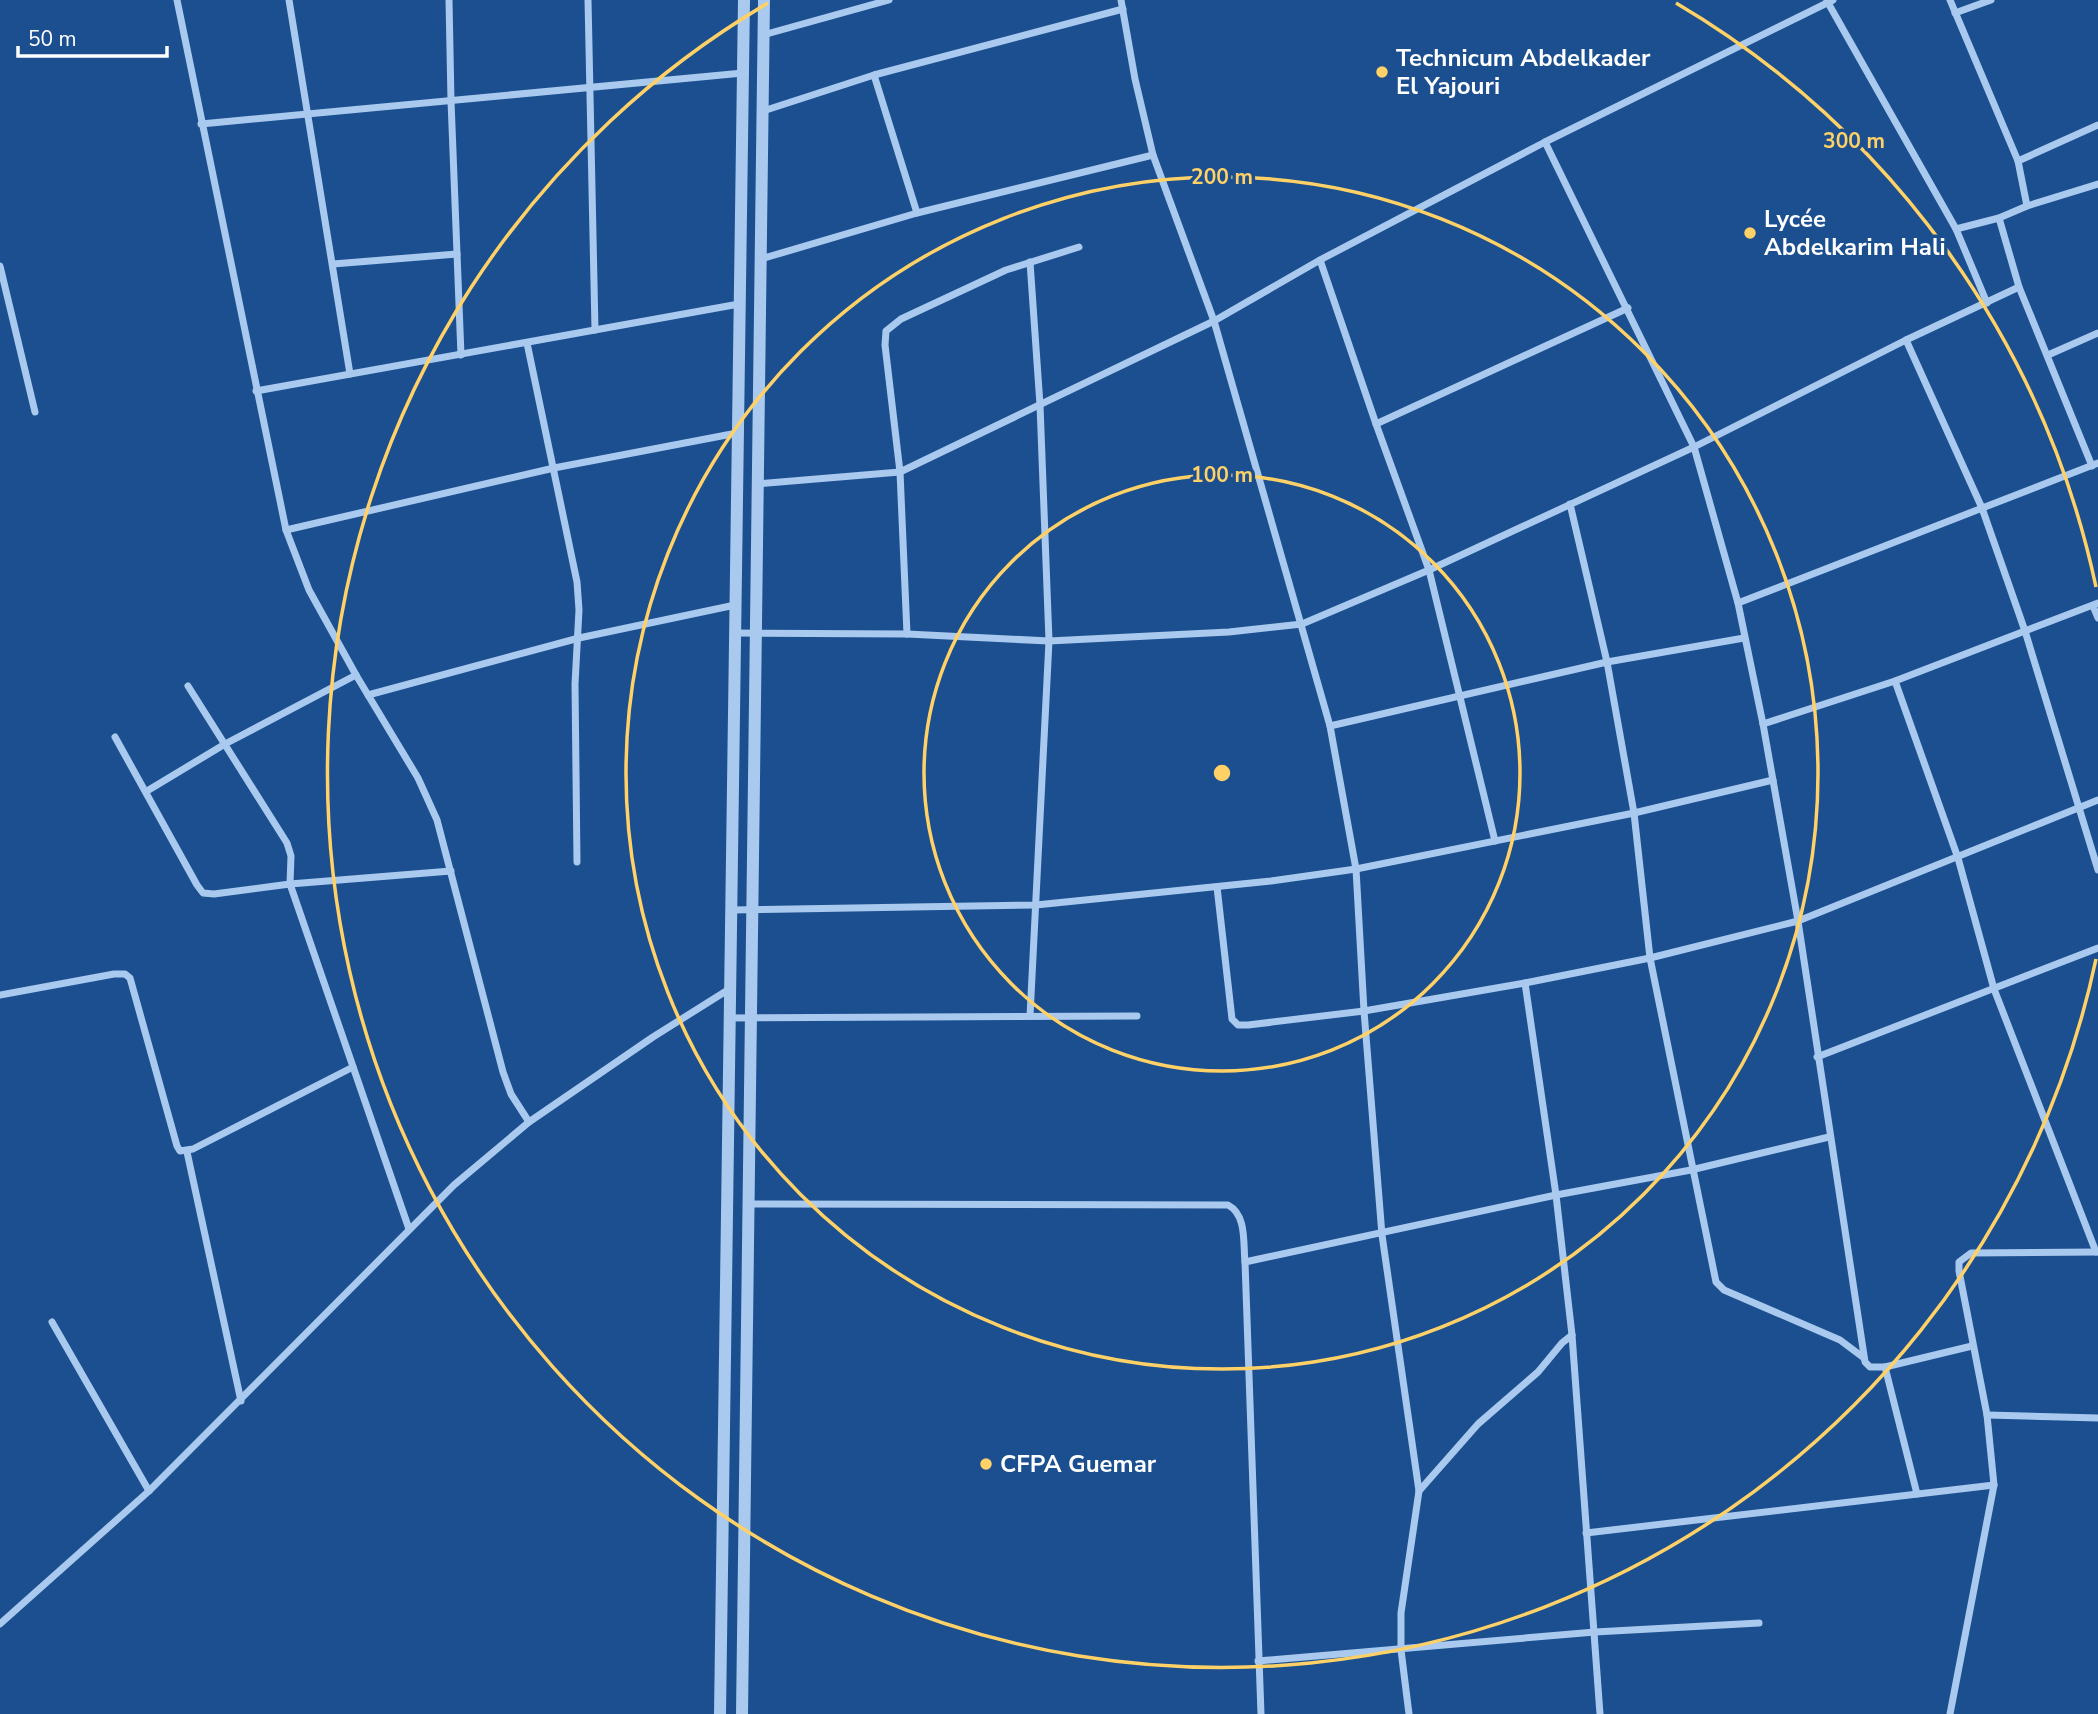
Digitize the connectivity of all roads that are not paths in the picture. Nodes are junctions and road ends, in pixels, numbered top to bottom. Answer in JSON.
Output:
{"nodes":[{"id":1,"x":177,"y":0,"type":"edge"},
{"id":2,"x":289,"y":0,"type":"edge"},
{"id":3,"x":449,"y":0,"type":"edge"},
{"id":4,"x":588,"y":0,"type":"edge"},
{"id":5,"x":744,"y":0,"type":"edge"},
{"id":6,"x":764,"y":0,"type":"edge"},
{"id":7,"x":889,"y":0,"type":"edge"},
{"id":8,"x":1950,"y":0,"type":"edge"},
{"id":9,"x":1990,"y":0,"type":"edge"},
{"id":10,"x":1829,"y":1,"type":"edge"},
{"id":11,"x":1122,"y":4,"type":"edge"},
{"id":12,"x":1955,"y":13,"type":"junction"},
{"id":13,"x":763,"y":35,"type":"junction"},
{"id":14,"x":743,"y":73,"type":"junction"},
{"id":15,"x":874,"y":75,"type":"junction"},
{"id":16,"x":590,"y":87,"type":"junction"},
{"id":17,"x":451,"y":101,"type":"junction"},
{"id":18,"x":762,"y":111,"type":"junction"},
{"id":19,"x":308,"y":114,"type":"junction"},
{"id":20,"x":201,"y":124,"type":"junction"},
{"id":21,"x":2098,"y":125,"type":"edge"},
{"id":22,"x":1545,"y":142,"type":"junction"},
{"id":23,"x":1153,"y":155,"type":"junction"},
{"id":24,"x":2018,"y":161,"type":"junction"},
{"id":25,"x":2098,"y":184,"type":"edge"},
{"id":26,"x":2027,"y":206,"type":"junction"},
{"id":27,"x":917,"y":213,"type":"junction"},
{"id":28,"x":1999,"y":218,"type":"junction"},
{"id":29,"x":1956,"y":229,"type":"junction"},
{"id":30,"x":1079,"y":247,"type":"dead end"},
{"id":31,"x":457,"y":254,"type":"junction"},
{"id":32,"x":761,"y":259,"type":"junction"},
{"id":33,"x":1320,"y":260,"type":"junction"},
{"id":34,"x":1030,"y":262,"type":"junction"},
{"id":35,"x":333,"y":264,"type":"junction"},
{"id":36,"x":0,"y":266,"type":"edge"},
{"id":37,"x":2019,"y":287,"type":"junction"},
{"id":38,"x":1987,"y":303,"type":"junction"},
{"id":39,"x":739,"y":304,"type":"junction"},
{"id":40,"x":1628,"y":309,"type":"junction"},
{"id":41,"x":1214,"y":321,"type":"junction"},
{"id":42,"x":595,"y":330,"type":"junction"},
{"id":43,"x":2098,"y":333,"type":"edge"},
{"id":44,"x":1906,"y":340,"type":"junction"},
{"id":45,"x":527,"y":343,"type":"junction"},
{"id":46,"x":461,"y":355,"type":"junction"},
{"id":47,"x":2048,"y":355,"type":"junction"},
{"id":48,"x":350,"y":374,"type":"junction"},
{"id":49,"x":256,"y":391,"type":"junction"},
{"id":50,"x":1040,"y":405,"type":"junction"},
{"id":51,"x":35,"y":412,"type":"dead end"},
{"id":52,"x":1376,"y":424,"type":"junction"},
{"id":53,"x":737,"y":433,"type":"junction"},
{"id":54,"x":1694,"y":447,"type":"junction"},
{"id":55,"x":2095,"y":465,"type":"edge"},
{"id":56,"x":554,"y":468,"type":"junction"},
{"id":57,"x":900,"y":472,"type":"junction"},
{"id":58,"x":757,"y":484,"type":"junction"},
{"id":59,"x":1570,"y":504,"type":"junction"},
{"id":60,"x":1982,"y":508,"type":"junction"},
{"id":61,"x":286,"y":530,"type":"junction"},
{"id":62,"x":1429,"y":570,"type":"junction"},
{"id":63,"x":1738,"y":603,"type":"junction"},
{"id":64,"x":736,"y":605,"type":"junction"},
{"id":65,"x":2095,"y":605,"type":"edge"},
{"id":66,"x":2098,"y":618,"type":"edge"},
{"id":67,"x":1302,"y":624,"type":"junction"},
{"id":68,"x":2025,"y":631,"type":"junction"},
{"id":69,"x":736,"y":633,"type":"junction"},
{"id":70,"x":755,"y":633,"type":"junction"},
{"id":71,"x":907,"y":634,"type":"junction"},
{"id":72,"x":579,"y":638,"type":"junction"},
{"id":73,"x":1744,"y":638,"type":"junction"},
{"id":74,"x":1049,"y":641,"type":"junction"},
{"id":75,"x":1607,"y":662,"type":"junction"},
{"id":76,"x":356,"y":676,"type":"junction"},
{"id":77,"x":1895,"y":681,"type":"junction"},
{"id":78,"x":188,"y":686,"type":"dead end"},
{"id":79,"x":368,"y":695,"type":"junction"},
{"id":80,"x":1458,"y":696,"type":"junction"},
{"id":81,"x":1763,"y":724,"type":"junction"},
{"id":82,"x":1330,"y":726,"type":"junction"},
{"id":83,"x":115,"y":737,"type":"dead end"},
{"id":84,"x":225,"y":744,"type":"junction"},
{"id":85,"x":1773,"y":780,"type":"junction"},
{"id":86,"x":147,"y":791,"type":"junction"},
{"id":87,"x":2098,"y":800,"type":"edge"},
{"id":88,"x":2079,"y":807,"type":"junction"},
{"id":89,"x":1634,"y":813,"type":"junction"},
{"id":90,"x":1495,"y":841,"type":"junction"},
{"id":91,"x":1958,"y":858,"type":"junction"},
{"id":92,"x":577,"y":862,"type":"dead end"},
{"id":93,"x":1356,"y":869,"type":"junction"},
{"id":94,"x":2098,"y":870,"type":"edge"},
{"id":95,"x":451,"y":871,"type":"junction"},
{"id":96,"x":290,"y":884,"type":"junction"},
{"id":97,"x":1217,"y":887,"type":"junction"},
{"id":98,"x":1036,"y":905,"type":"junction"},
{"id":99,"x":751,"y":909,"type":"junction"},
{"id":100,"x":731,"y":910,"type":"junction"},
{"id":101,"x":1798,"y":921,"type":"junction"},
{"id":102,"x":2098,"y":948,"type":"edge"},
{"id":103,"x":1650,"y":958,"type":"junction"},
{"id":104,"x":1525,"y":983,"type":"junction"},
{"id":105,"x":731,"y":988,"type":"junction"},
{"id":106,"x":1994,"y":989,"type":"junction"},
{"id":107,"x":0,"y":995,"type":"edge"},
{"id":108,"x":1364,"y":1011,"type":"junction"},
{"id":109,"x":1030,"y":1016,"type":"junction"},
{"id":110,"x":1137,"y":1016,"type":"dead end"},
{"id":111,"x":750,"y":1017,"type":"junction"},
{"id":112,"x":730,"y":1018,"type":"junction"},
{"id":113,"x":1817,"y":1057,"type":"junction"},
{"id":114,"x":354,"y":1067,"type":"junction"},
{"id":115,"x":529,"y":1122,"type":"junction"},
{"id":116,"x":1829,"y":1137,"type":"junction"},
{"id":117,"x":187,"y":1152,"type":"junction"},
{"id":118,"x":1691,"y":1170,"type":"junction"},
{"id":119,"x":1556,"y":1195,"type":"junction"},
{"id":120,"x":748,"y":1204,"type":"junction"},
{"id":121,"x":409,"y":1229,"type":"junction"},
{"id":122,"x":1382,"y":1235,"type":"junction"},
{"id":123,"x":2097,"y":1252,"type":"edge"},
{"id":124,"x":1245,"y":1262,"type":"junction"},
{"id":125,"x":52,"y":1322,"type":"dead end"},
{"id":126,"x":1572,"y":1335,"type":"junction"},
{"id":127,"x":1972,"y":1346,"type":"junction"},
{"id":128,"x":1864,"y":1358,"type":"junction"},
{"id":129,"x":1885,"y":1367,"type":"junction"},
{"id":130,"x":241,"y":1401,"type":"junction"},
{"id":131,"x":1987,"y":1415,"type":"junction"},
{"id":132,"x":2098,"y":1418,"type":"edge"},
{"id":133,"x":1994,"y":1485,"type":"junction"},
{"id":134,"x":149,"y":1491,"type":"junction"},
{"id":135,"x":1419,"y":1491,"type":"junction"},
{"id":136,"x":1917,"y":1494,"type":"junction"},
{"id":137,"x":1587,"y":1532,"type":"junction"},
{"id":138,"x":1759,"y":1623,"type":"dead end"},
{"id":139,"x":0,"y":1624,"type":"edge"},
{"id":140,"x":1595,"y":1632,"type":"junction"},
{"id":141,"x":1401,"y":1650,"type":"junction"},
{"id":142,"x":1258,"y":1661,"type":"junction"},
{"id":143,"x":720,"y":1714,"type":"edge"},
{"id":144,"x":742,"y":1714,"type":"edge"},
{"id":145,"x":1261,"y":1714,"type":"edge"},
{"id":146,"x":1409,"y":1714,"type":"edge"},
{"id":147,"x":1600,"y":1714,"type":"edge"},
{"id":148,"x":1950,"y":1714,"type":"edge"}],
"edges":[{"from":1,"to":20,"type":"street"},
{"from":2,"to":19,"type":"street"},
{"from":3,"to":17,"type":"street"},
{"from":4,"to":16,"type":"street"},
{"from":5,"to":14,"type":"street"},
{"from":6,"to":13,"type":"street"},
{"from":7,"to":13,"type":"street"},
{"from":8,"to":12,"type":"street"},
{"from":9,"to":12,"type":"street"},
{"from":10,"to":22,"type":"street"},
{"from":10,"to":29,"type":"street"},
{"from":11,"to":15,"type":"street"},
{"from":11,"to":23,"type":"street"},
{"from":12,"to":24,"type":"street"},
{"from":13,"to":18,"type":"street"},
{"from":14,"to":16,"type":"street"},
{"from":14,"to":39,"type":"street"},
{"from":15,"to":18,"type":"street"},
{"from":15,"to":27,"type":"street"},
{"from":16,"to":17,"type":"street"},
{"from":16,"to":42,"type":"street"},
{"from":17,"to":19,"type":"street"},
{"from":17,"to":31,"type":"street"},
{"from":18,"to":32,"type":"street"},
{"from":19,"to":20,"type":"street"},
{"from":19,"to":35,"type":"street"},
{"from":20,"to":49,"type":"street"},
{"from":21,"to":24,"type":"street"},
{"from":22,"to":33,"type":"street"},
{"from":22,"to":40,"type":"street"},
{"from":23,"to":27,"type":"street"},
{"from":23,"to":41,"type":"street"},
{"from":24,"to":26,"type":"street"},
{"from":25,"to":26,"type":"street"},
{"from":26,"to":28,"type":"street"},
{"from":27,"to":32,"type":"street"},
{"from":28,"to":29,"type":"street"},
{"from":28,"to":37,"type":"street"},
{"from":29,"to":38,"type":"street"},
{"from":30,"to":34,"type":"street"},
{"from":31,"to":35,"type":"street"},
{"from":31,"to":46,"type":"street"},
{"from":32,"to":58,"type":"street"},
{"from":33,"to":41,"type":"street"},
{"from":33,"to":52,"type":"street"},
{"from":34,"to":50,"type":"street"},
{"from":34,"to":57,"type":"street"},
{"from":35,"to":48,"type":"street"},
{"from":36,"to":51,"type":"street"},
{"from":37,"to":38,"type":"street"},
{"from":37,"to":47,"type":"street"},
{"from":38,"to":44,"type":"street"},
{"from":39,"to":42,"type":"street"},
{"from":39,"to":53,"type":"street"},
{"from":40,"to":52,"type":"street"},
{"from":40,"to":54,"type":"street"},
{"from":41,"to":50,"type":"street"},
{"from":41,"to":67,"type":"street"},
{"from":42,"to":45,"type":"street"},
{"from":43,"to":47,"type":"street"},
{"from":44,"to":54,"type":"street"},
{"from":44,"to":60,"type":"street"},
{"from":45,"to":46,"type":"street"},
{"from":45,"to":56,"type":"street"},
{"from":46,"to":48,"type":"street"},
{"from":47,"to":55,"type":"street"},
{"from":48,"to":49,"type":"street"},
{"from":49,"to":61,"type":"street"},
{"from":50,"to":57,"type":"street"},
{"from":50,"to":74,"type":"street"},
{"from":52,"to":62,"type":"street"},
{"from":53,"to":56,"type":"street"},
{"from":53,"to":64,"type":"street"},
{"from":54,"to":59,"type":"street"},
{"from":54,"to":63,"type":"street"},
{"from":55,"to":60,"type":"street"},
{"from":56,"to":61,"type":"street"},
{"from":56,"to":72,"type":"street"},
{"from":57,"to":58,"type":"street"},
{"from":57,"to":71,"type":"street"},
{"from":58,"to":70,"type":"street"},
{"from":59,"to":62,"type":"street"},
{"from":59,"to":75,"type":"street"},
{"from":60,"to":63,"type":"street"},
{"from":60,"to":68,"type":"street"},
{"from":61,"to":76,"type":"street"},
{"from":62,"to":67,"type":"street"},
{"from":62,"to":80,"type":"street"},
{"from":63,"to":73,"type":"street"},
{"from":64,"to":69,"type":"street"},
{"from":64,"to":72,"type":"street"},
{"from":65,"to":66,"type":"street"},
{"from":65,"to":68,"type":"street"},
{"from":67,"to":74,"type":"street"},
{"from":67,"to":82,"type":"street"},
{"from":68,"to":77,"type":"street"},
{"from":68,"to":88,"type":"street"},
{"from":69,"to":70,"type":"street"},
{"from":69,"to":100,"type":"street"},
{"from":70,"to":71,"type":"street"},
{"from":70,"to":99,"type":"street"},
{"from":71,"to":74,"type":"street"},
{"from":72,"to":79,"type":"street"},
{"from":72,"to":92,"type":"street"},
{"from":73,"to":75,"type":"street"},
{"from":73,"to":81,"type":"street"},
{"from":74,"to":98,"type":"street"},
{"from":75,"to":80,"type":"street"},
{"from":75,"to":89,"type":"street"},
{"from":76,"to":79,"type":"street"},
{"from":76,"to":84,"type":"street"},
{"from":77,"to":81,"type":"street"},
{"from":77,"to":91,"type":"street"},
{"from":78,"to":84,"type":"street"},
{"from":79,"to":95,"type":"street"},
{"from":80,"to":82,"type":"street"},
{"from":80,"to":90,"type":"street"},
{"from":81,"to":85,"type":"street"},
{"from":82,"to":93,"type":"street"},
{"from":83,"to":86,"type":"street"},
{"from":84,"to":86,"type":"street"},
{"from":84,"to":96,"type":"street"},
{"from":85,"to":89,"type":"street"},
{"from":85,"to":101,"type":"street"},
{"from":86,"to":96,"type":"street"},
{"from":87,"to":88,"type":"street"},
{"from":88,"to":91,"type":"street"},
{"from":88,"to":94,"type":"street"},
{"from":89,"to":90,"type":"street"},
{"from":89,"to":103,"type":"street"},
{"from":90,"to":93,"type":"street"},
{"from":91,"to":101,"type":"street"},
{"from":91,"to":106,"type":"street"},
{"from":93,"to":97,"type":"street"},
{"from":93,"to":108,"type":"street"},
{"from":95,"to":96,"type":"street"},
{"from":95,"to":115,"type":"street"},
{"from":96,"to":114,"type":"street"},
{"from":97,"to":98,"type":"street"},
{"from":97,"to":108,"type":"street"},
{"from":98,"to":99,"type":"street"},
{"from":98,"to":109,"type":"street"},
{"from":99,"to":100,"type":"street"},
{"from":99,"to":111,"type":"street"},
{"from":100,"to":105,"type":"street"},
{"from":101,"to":103,"type":"street"},
{"from":101,"to":113,"type":"street"},
{"from":102,"to":106,"type":"street"},
{"from":103,"to":104,"type":"street"},
{"from":103,"to":118,"type":"street"},
{"from":104,"to":108,"type":"street"},
{"from":104,"to":119,"type":"street"},
{"from":105,"to":112,"type":"street"},
{"from":105,"to":115,"type":"street"},
{"from":106,"to":113,"type":"street"},
{"from":106,"to":123,"type":"street"},
{"from":107,"to":117,"type":"street"},
{"from":108,"to":122,"type":"street"},
{"from":109,"to":110,"type":"street"},
{"from":109,"to":111,"type":"street"},
{"from":111,"to":112,"type":"street"},
{"from":111,"to":120,"type":"street"},
{"from":112,"to":143,"type":"street"},
{"from":113,"to":116,"type":"street"},
{"from":114,"to":117,"type":"street"},
{"from":114,"to":121,"type":"street"},
{"from":115,"to":121,"type":"street"},
{"from":116,"to":118,"type":"street"},
{"from":116,"to":128,"type":"street"},
{"from":117,"to":130,"type":"street"},
{"from":118,"to":119,"type":"street"},
{"from":118,"to":128,"type":"street"},
{"from":119,"to":122,"type":"street"},
{"from":119,"to":126,"type":"street"},
{"from":120,"to":124,"type":"street"},
{"from":120,"to":144,"type":"street"},
{"from":121,"to":130,"type":"street"},
{"from":122,"to":124,"type":"street"},
{"from":122,"to":135,"type":"street"},
{"from":123,"to":127,"type":"street"},
{"from":124,"to":142,"type":"street"},
{"from":125,"to":134,"type":"street"},
{"from":126,"to":135,"type":"street"},
{"from":126,"to":137,"type":"street"},
{"from":127,"to":129,"type":"street"},
{"from":127,"to":131,"type":"street"},
{"from":128,"to":129,"type":"street"},
{"from":129,"to":136,"type":"street"},
{"from":130,"to":134,"type":"street"},
{"from":131,"to":132,"type":"street"},
{"from":131,"to":133,"type":"street"},
{"from":133,"to":136,"type":"street"},
{"from":133,"to":148,"type":"street"},
{"from":134,"to":139,"type":"street"},
{"from":135,"to":141,"type":"street"},
{"from":136,"to":137,"type":"street"},
{"from":137,"to":140,"type":"street"},
{"from":138,"to":140,"type":"street"},
{"from":140,"to":141,"type":"street"},
{"from":140,"to":147,"type":"street"},
{"from":141,"to":142,"type":"street"},
{"from":141,"to":146,"type":"street"},
{"from":142,"to":145,"type":"street"}]}
